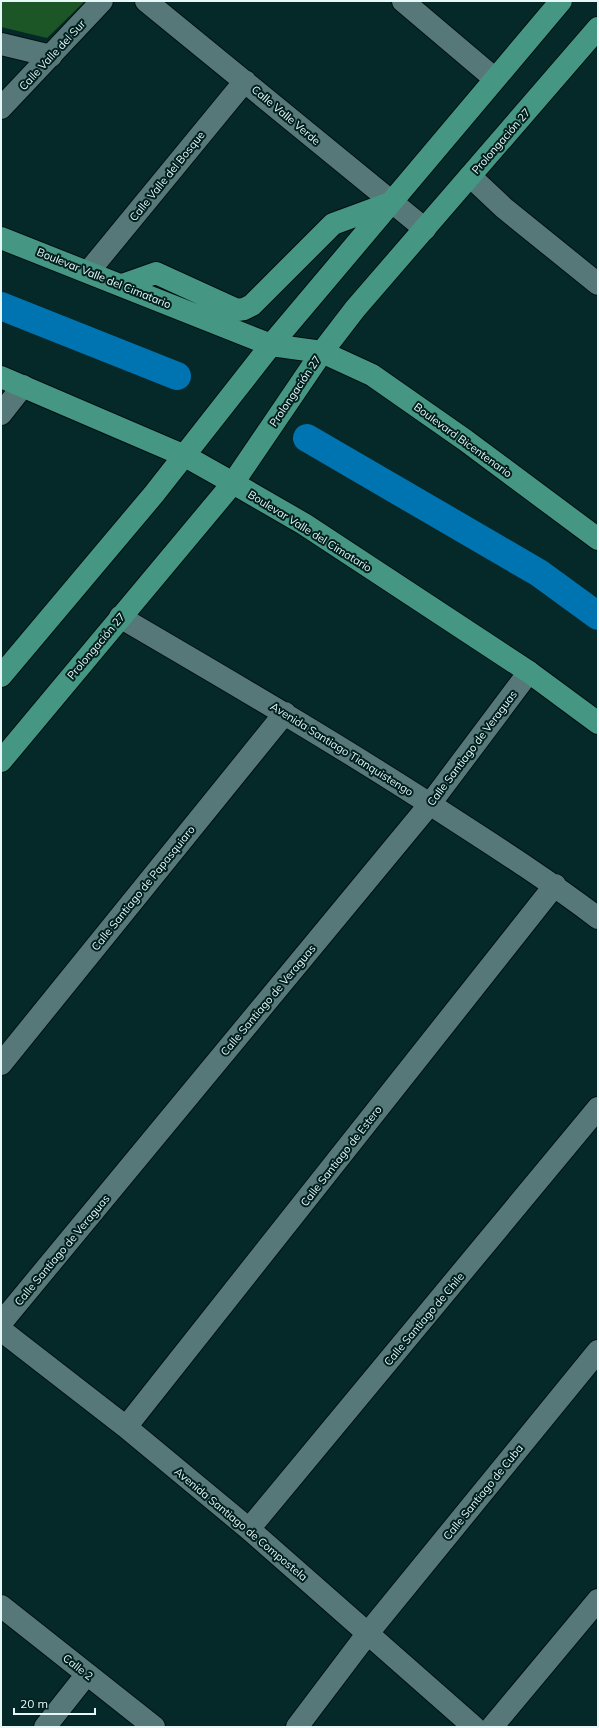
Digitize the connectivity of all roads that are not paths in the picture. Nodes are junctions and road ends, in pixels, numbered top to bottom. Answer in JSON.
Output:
{"nodes":[{"id":1,"x":102,"y":1,"type":"edge"},
{"id":2,"x":146,"y":1,"type":"edge"},
{"id":3,"x":403,"y":1,"type":"edge"},
{"id":4,"x":561,"y":1,"type":"edge"},
{"id":5,"x":598,"y":28,"type":"edge"},
{"id":6,"x":1,"y":44,"type":"edge"},
{"id":7,"x":51,"y":56,"type":"junction"},
{"id":8,"x":495,"y":79,"type":"junction"},
{"id":9,"x":245,"y":81,"type":"junction"},
{"id":10,"x":1,"y":108,"type":"edge"},
{"id":11,"x":470,"y":176,"type":"junction"},
{"id":12,"x":391,"y":202,"type":"junction"},
{"id":13,"x":425,"y":229,"type":"junction"},
{"id":14,"x":1,"y":238,"type":"edge"},
{"id":15,"x":89,"y":271,"type":"junction"},
{"id":16,"x":598,"y":284,"type":"edge"},
{"id":17,"x":122,"y":285,"type":"junction"},
{"id":18,"x":271,"y":345,"type":"junction"},
{"id":19,"x":322,"y":352,"type":"junction"},
{"id":20,"x":1,"y":377,"type":"edge"},
{"id":21,"x":23,"y":386,"type":"junction"},
{"id":22,"x":1,"y":414,"type":"edge"},
{"id":23,"x":185,"y":456,"type":"junction"},
{"id":24,"x":233,"y":483,"type":"junction"},
{"id":25,"x":598,"y":539,"type":"edge"},
{"id":26,"x":120,"y":617,"type":"junction"},
{"id":27,"x":529,"y":672,"type":"junction"},
{"id":28,"x":1,"y":676,"type":"edge"},
{"id":29,"x":285,"y":713,"type":"junction"},
{"id":30,"x":598,"y":723,"type":"edge"},
{"id":31,"x":1,"y":761,"type":"edge"},
{"id":32,"x":430,"y":804,"type":"junction"},
{"id":33,"x":555,"y":885,"type":"junction"},
{"id":34,"x":598,"y":918,"type":"edge"},
{"id":35,"x":1,"y":1064,"type":"edge"},
{"id":36,"x":598,"y":1108,"type":"edge"},
{"id":37,"x":1,"y":1323,"type":"edge"},
{"id":38,"x":1,"y":1330,"type":"edge"},
{"id":39,"x":598,"y":1351,"type":"edge"},
{"id":40,"x":126,"y":1427,"type":"junction"},
{"id":41,"x":249,"y":1529,"type":"junction"},
{"id":42,"x":598,"y":1600,"type":"edge"},
{"id":43,"x":1,"y":1606,"type":"edge"},
{"id":44,"x":368,"y":1633,"type":"junction"},
{"id":45,"x":87,"y":1674,"type":"junction"},
{"id":46,"x":45,"y":1727,"type":"edge"},
{"id":47,"x":154,"y":1727,"type":"edge"},
{"id":48,"x":297,"y":1727,"type":"edge"},
{"id":49,"x":474,"y":1727,"type":"edge"},
{"id":50,"x":492,"y":1727,"type":"edge"}],
"edges":[{"from":1,"to":7,"type":"street","name":"Calle Valle del Sur"},
{"from":2,"to":9,"type":"street","name":"Calle Valle Verde"},
{"from":3,"to":8,"type":"street"},
{"from":4,"to":8,"type":"main road"},
{"from":5,"to":11,"type":"main road","name":"Prolongación 27"},
{"from":6,"to":7,"type":"street"},
{"from":7,"to":10,"type":"street","name":"Calle Valle del Sur"},
{"from":8,"to":12,"type":"main road"},
{"from":9,"to":12,"type":"street","name":"Calle Valle Verde"},
{"from":9,"to":15,"type":"street","name":"Calle Valle del Bosque"},
{"from":11,"to":13,"type":"main road","name":"Prolongación 27"},
{"from":11,"to":16,"type":"street"},
{"from":12,"to":13,"type":"street","name":"Calle Valle Verde"},
{"from":12,"to":17,"type":"main road"},
{"from":12,"to":18,"type":"main road"},
{"from":13,"to":19,"type":"main road","name":"Prolongación 27"},
{"from":14,"to":15,"type":"main road","name":"Boulevar Valle del Cimatario"},
{"from":15,"to":17,"type":"main road","name":"Boulevar Valle del Cimatario"},
{"from":17,"to":18,"type":"main road","name":"Boulevar Valle del Cimatario"},
{"from":18,"to":19,"type":"main road","name":"Boulevar Valle del Cimatario"},
{"from":18,"to":23,"type":"main road"},
{"from":19,"to":24,"type":"main road","name":"Prolongación 27"},
{"from":19,"to":25,"type":"main road","name":"Boulevard Bicentenario"},
{"from":20,"to":21,"type":"main road","name":"Boulevar Valle del Cimatario"},
{"from":21,"to":22,"type":"street"},
{"from":21,"to":23,"type":"main road","name":"Boulevar Valle del Cimatario"},
{"from":23,"to":24,"type":"main road","name":"Boulevar Valle del Cimatario"},
{"from":23,"to":28,"type":"main road"},
{"from":24,"to":26,"type":"main road","name":"Prolongación 27"},
{"from":24,"to":27,"type":"main road","name":"Boulevar Valle del Cimatario"},
{"from":26,"to":29,"type":"street","name":"Avenida Santiago Tianquistengo"},
{"from":26,"to":31,"type":"main road","name":"Prolongación 27"},
{"from":27,"to":30,"type":"main road","name":"Boulevar Valle del Cimatario"},
{"from":27,"to":32,"type":"street","name":"Calle Santiago de Veraguas"},
{"from":29,"to":32,"type":"street","name":"Avenida Santiago Tianquistengo"},
{"from":29,"to":35,"type":"street","name":"Calle Santiago de Papasquiaro"},
{"from":32,"to":33,"type":"street","name":"Avenida Santiago Tianquistengo"},
{"from":32,"to":37,"type":"street","name":"Calle Santiago de Veraguas"},
{"from":33,"to":34,"type":"street","name":"Avenida Santiago Tianquistengo"},
{"from":33,"to":40,"type":"street","name":"Calle Santiago de Estero"},
{"from":36,"to":41,"type":"street","name":"Calle Santiago de Chile"},
{"from":38,"to":40,"type":"street","name":"Avenida Santiago de Compostela"},
{"from":39,"to":44,"type":"street","name":"Calle Santiago de Cuba"},
{"from":40,"to":41,"type":"street","name":"Avenida Santiago de Compostela"},
{"from":41,"to":44,"type":"street","name":"Avenida Santiago de Compostela"},
{"from":42,"to":50,"type":"street"},
{"from":43,"to":45,"type":"street","name":"Calle 2"},
{"from":44,"to":48,"type":"street","name":"Calle Santiago de Cuba"},
{"from":44,"to":49,"type":"street","name":"Avenida Santiago de Compostela"},
{"from":45,"to":46,"type":"street"},
{"from":45,"to":47,"type":"street","name":"Calle 2"}]}
